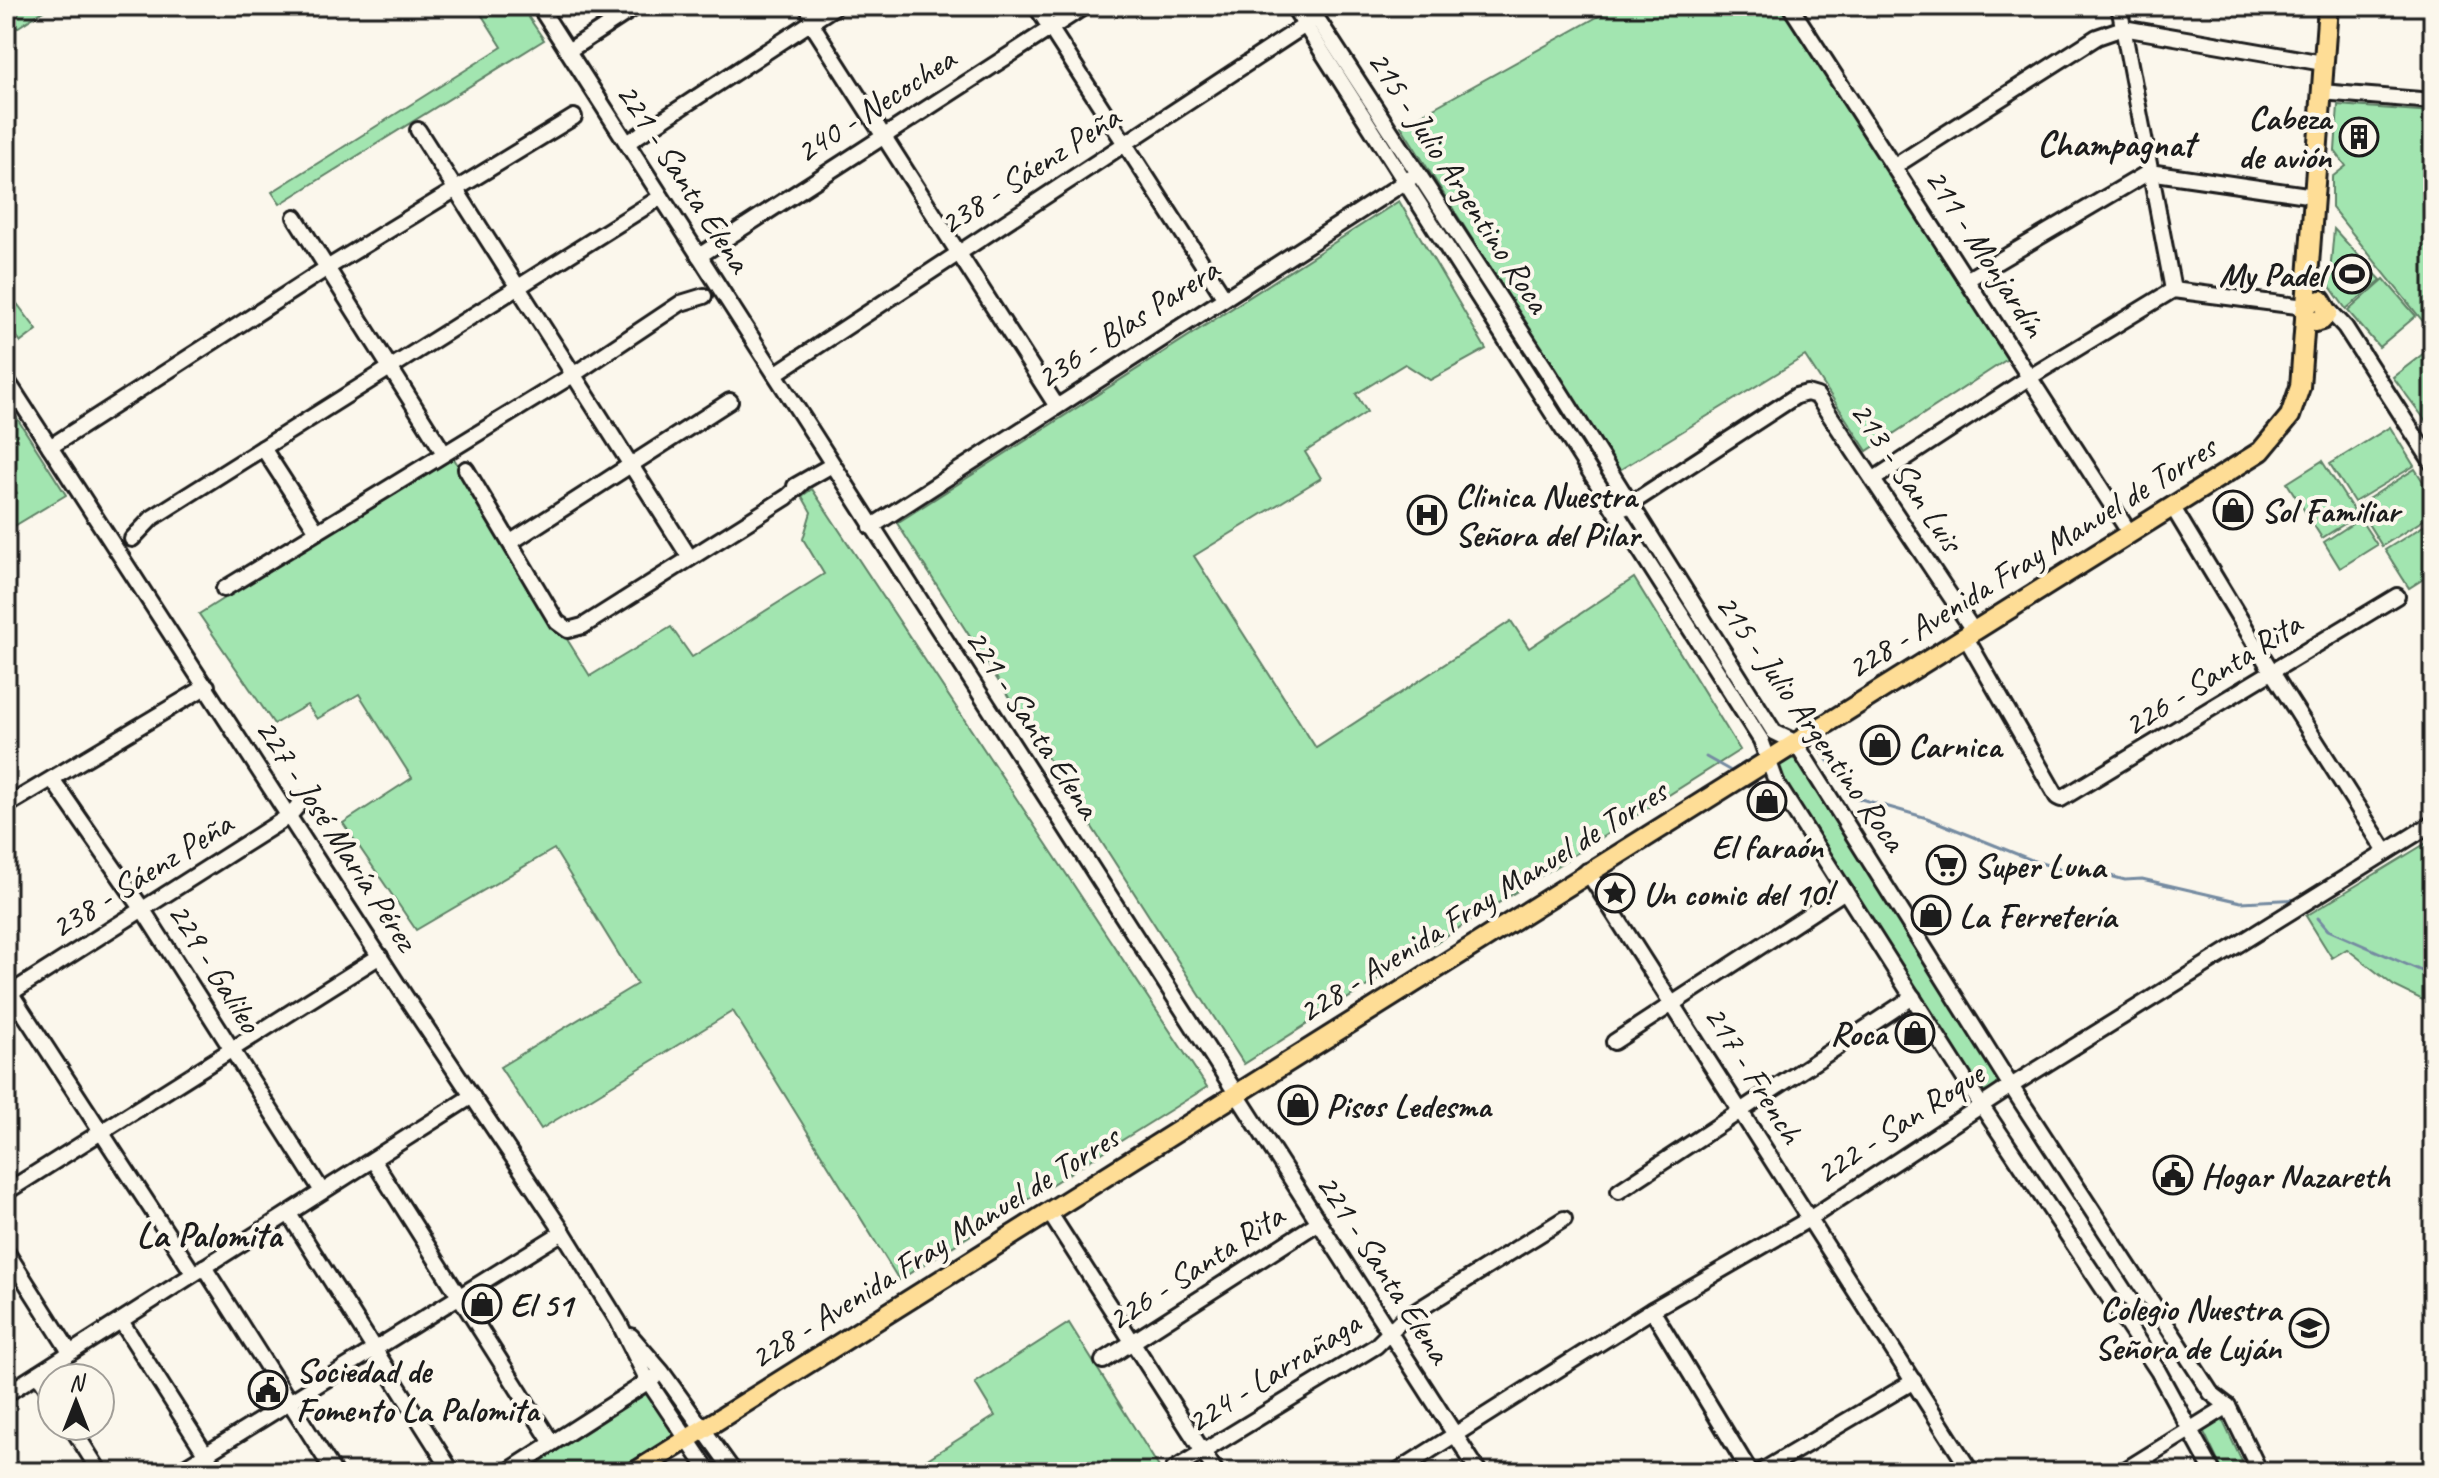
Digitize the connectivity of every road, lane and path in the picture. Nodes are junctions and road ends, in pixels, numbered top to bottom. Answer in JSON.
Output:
{"nodes":[{"id":1,"x":539,"y":6,"type":"edge"},
{"id":2,"x":637,"y":6,"type":"edge"},
{"id":3,"x":808,"y":6,"type":"edge"},
{"id":4,"x":836,"y":6,"type":"edge"},
{"id":5,"x":1036,"y":6,"type":"edge"},
{"id":6,"x":1085,"y":6,"type":"edge"},
{"id":7,"x":1293,"y":6,"type":"edge"},
{"id":8,"x":1790,"y":6,"type":"edge"},
{"id":9,"x":2119,"y":6,"type":"edge"},
{"id":10,"x":2328,"y":6,"type":"edge"},
{"id":11,"x":1311,"y":16,"type":"edge"},
{"id":12,"x":814,"y":21,"type":"junction"},
{"id":13,"x":1051,"y":28,"type":"junction"},
{"id":14,"x":2123,"y":28,"type":"junction"},
{"id":15,"x":568,"y":51,"type":"junction"},
{"id":16,"x":2323,"y":63,"type":"junction"},
{"id":17,"x":2321,"y":92,"type":"junction"},
{"id":18,"x":2433,"y":101,"type":"edge"},
{"id":19,"x":574,"y":117,"type":"dead end"},
{"id":20,"x":418,"y":130,"type":"dead end"},
{"id":21,"x":883,"y":135,"type":"junction"},
{"id":22,"x":627,"y":143,"type":"junction"},
{"id":23,"x":1124,"y":145,"type":"junction"},
{"id":24,"x":1895,"y":166,"type":"junction"},
{"id":25,"x":2149,"y":172,"type":"junction"},
{"id":26,"x":1412,"y":177,"type":"junction"},
{"id":27,"x":456,"y":190,"type":"junction"},
{"id":28,"x":2314,"y":196,"type":"junction"},
{"id":29,"x":661,"y":197,"type":"junction"},
{"id":30,"x":295,"y":217,"type":"dead end"},
{"id":31,"x":957,"y":252,"type":"junction"},
{"id":32,"x":699,"y":256,"type":"junction"},
{"id":33,"x":327,"y":268,"type":"junction"},
{"id":34,"x":1968,"y":279,"type":"junction"},
{"id":35,"x":719,"y":287,"type":"junction"},
{"id":36,"x":517,"y":288,"type":"junction"},
{"id":37,"x":2173,"y":290,"type":"junction"},
{"id":38,"x":1224,"y":297,"type":"junction"},
{"id":39,"x":2316,"y":311,"type":"junction"},
{"id":40,"x":389,"y":369,"type":"junction"},
{"id":41,"x":775,"y":374,"type":"junction"},
{"id":42,"x":2030,"y":377,"type":"junction"},
{"id":43,"x":6,"y":379,"type":"edge"},
{"id":44,"x":575,"y":379,"type":"junction"},
{"id":45,"x":730,"y":401,"type":"dead end"},
{"id":46,"x":1056,"y":405,"type":"junction"},
{"id":47,"x":50,"y":447,"type":"junction"},
{"id":48,"x":263,"y":448,"type":"junction"},
{"id":49,"x":444,"y":453,"type":"junction"},
{"id":50,"x":2433,"y":464,"type":"edge"},
{"id":51,"x":631,"y":465,"type":"junction"},
{"id":52,"x":832,"y":465,"type":"junction"},
{"id":53,"x":466,"y":469,"type":"dead end"},
{"id":54,"x":1874,"y":479,"type":"junction"},
{"id":55,"x":2172,"y":506,"type":"junction"},
{"id":56,"x":1624,"y":509,"type":"junction"},
{"id":57,"x":871,"y":527,"type":"junction"},
{"id":58,"x":316,"y":530,"type":"junction"},
{"id":59,"x":2129,"y":532,"type":"junction"},
{"id":60,"x":132,"y":539,"type":"dead end"},
{"id":61,"x":511,"y":542,"type":"junction"},
{"id":62,"x":688,"y":555,"type":"junction"},
{"id":63,"x":224,"y":589,"type":"dead end"},
{"id":64,"x":2397,"y":596,"type":"dead end"},
{"id":65,"x":1969,"y":633,"type":"junction"},
{"id":66,"x":2272,"y":672,"type":"junction"},
{"id":67,"x":207,"y":686,"type":"junction"},
{"id":68,"x":1795,"y":742,"type":"junction"},
{"id":69,"x":1766,"y":759,"type":"junction"},
{"id":70,"x":52,"y":779,"type":"junction"},
{"id":71,"x":2057,"y":797,"type":"joint"},
{"id":72,"x":303,"y":800,"type":"dead end"},
{"id":73,"x":6,"y":806,"type":"edge"},
{"id":74,"x":289,"y":816,"type":"junction"},
{"id":75,"x":2433,"y":823,"type":"edge"},
{"id":76,"x":2386,"y":852,"type":"junction"},
{"id":77,"x":1587,"y":871,"type":"junction"},
{"id":78,"x":1845,"y":891,"type":"junction"},
{"id":79,"x":143,"y":910,"type":"junction"},
{"id":80,"x":380,"y":956,"type":"junction"},
{"id":81,"x":8,"y":991,"type":"edge"},
{"id":82,"x":1913,"y":997,"type":"junction"},
{"id":83,"x":1674,"y":1004,"type":"junction"},
{"id":84,"x":1614,"y":1042,"type":"dead end"},
{"id":85,"x":232,"y":1050,"type":"junction"},
{"id":86,"x":2011,"y":1086,"type":"junction"},
{"id":87,"x":1237,"y":1093,"type":"junction"},
{"id":88,"x":472,"y":1096,"type":"junction"},
{"id":89,"x":1981,"y":1105,"type":"junction"},
{"id":90,"x":1743,"y":1112,"type":"junction"},
{"id":91,"x":101,"y":1132,"type":"junction"},
{"id":92,"x":373,"y":1160,"type":"junction"},
{"id":93,"x":322,"y":1191,"type":"junction"},
{"id":94,"x":1619,"y":1191,"type":"dead end"},
{"id":95,"x":6,"y":1192,"type":"edge"},
{"id":96,"x":1049,"y":1212,"type":"junction"},
{"id":97,"x":289,"y":1214,"type":"junction"},
{"id":98,"x":1564,"y":1219,"type":"dead end"},
{"id":99,"x":1809,"y":1219,"type":"junction"},
{"id":100,"x":1319,"y":1222,"type":"junction"},
{"id":101,"x":563,"y":1232,"type":"junction"},
{"id":102,"x":6,"y":1251,"type":"edge"},
{"id":103,"x":199,"y":1270,"type":"junction"},
{"id":104,"x":459,"y":1296,"type":"junction"},
{"id":105,"x":1652,"y":1310,"type":"junction"},
{"id":106,"x":121,"y":1321,"type":"junction"},
{"id":107,"x":618,"y":1321,"type":"junction"},
{"id":108,"x":1390,"y":1332,"type":"junction"},
{"id":109,"x":1133,"y":1343,"type":"junction"},
{"id":110,"x":375,"y":1349,"type":"junction"},
{"id":111,"x":70,"y":1352,"type":"junction"},
{"id":112,"x":1103,"y":1361,"type":"dead end"},
{"id":113,"x":55,"y":1362,"type":"edge"},
{"id":114,"x":662,"y":1372,"type":"junction"},
{"id":115,"x":36,"y":1375,"type":"edge"},
{"id":116,"x":648,"y":1381,"type":"junction"},
{"id":117,"x":1914,"y":1381,"type":"junction"},
{"id":118,"x":6,"y":1394,"type":"edge"},
{"id":119,"x":290,"y":1402,"type":"junction"},
{"id":120,"x":2228,"y":1406,"type":"junction"},
{"id":121,"x":2191,"y":1428,"type":"junction"},
{"id":122,"x":704,"y":1429,"type":"junction"},
{"id":123,"x":1454,"y":1435,"type":"junction"},
{"id":124,"x":687,"y":1440,"type":"junction"},
{"id":125,"x":81,"y":1442,"type":"edge"},
{"id":126,"x":552,"y":1443,"type":"junction"},
{"id":127,"x":1204,"y":1452,"type":"junction"},
{"id":128,"x":206,"y":1454,"type":"junction"},
{"id":129,"x":1173,"y":1470,"type":"dead end"},
{"id":130,"x":100,"y":1472,"type":"edge"},
{"id":131,"x":177,"y":1472,"type":"edge"},
{"id":132,"x":217,"y":1472,"type":"edge"},
{"id":133,"x":334,"y":1472,"type":"edge"},
{"id":134,"x":452,"y":1472,"type":"edge"},
{"id":135,"x":507,"y":1472,"type":"edge"},
{"id":136,"x":635,"y":1472,"type":"edge"},
{"id":137,"x":709,"y":1472,"type":"edge"},
{"id":138,"x":734,"y":1472,"type":"edge"},
{"id":139,"x":1216,"y":1472,"type":"edge"},
{"id":140,"x":1396,"y":1472,"type":"edge"},
{"id":141,"x":1479,"y":1472,"type":"edge"},
{"id":142,"x":1750,"y":1472,"type":"edge"},
{"id":143,"x":1760,"y":1472,"type":"edge"},
{"id":144,"x":1971,"y":1472,"type":"edge"},
{"id":145,"x":2122,"y":1472,"type":"edge"},
{"id":146,"x":2213,"y":1472,"type":"edge"},
{"id":147,"x":2260,"y":1472,"type":"edge"}],
"edges":[{"from":1,"to":15,"type":"street","name":"221 - Santa Elena"},
{"from":2,"to":15,"type":"street"},
{"from":3,"to":12,"type":"street"},
{"from":4,"to":12,"type":"street"},
{"from":5,"to":13,"type":"street"},
{"from":6,"to":13,"type":"street","name":"240 - Necochea"},
{"from":7,"to":11,"type":"street","name":"215 - Julio Argentino Roca"},
{"from":8,"to":24,"type":"street","name":"211 - Monjardín"},
{"from":9,"to":14,"type":"street"},
{"from":10,"to":16,"type":"main road"},
{"from":11,"to":23,"type":"street","name":"238 - Sáenz Peña"},
{"from":11,"to":26,"type":"street","name":"215 - Julio Argentino Roca"},
{"from":12,"to":21,"type":"street"},
{"from":12,"to":22,"type":"street"},
{"from":13,"to":21,"type":"street","name":"240 - Necochea"},
{"from":13,"to":23,"type":"street"},
{"from":14,"to":16,"type":"street"},
{"from":14,"to":24,"type":"street"},
{"from":14,"to":25,"type":"street"},
{"from":15,"to":22,"type":"street","name":"221 - Santa Elena"},
{"from":16,"to":17,"type":"main road"},
{"from":17,"to":18,"type":"street"},
{"from":17,"to":28,"type":"main road"},
{"from":19,"to":27,"type":"street"},
{"from":20,"to":27,"type":"street"},
{"from":21,"to":31,"type":"street"},
{"from":21,"to":32,"type":"street","name":"240 - Necochea"},
{"from":22,"to":29,"type":"street","name":"221 - Santa Elena"},
{"from":23,"to":31,"type":"street","name":"238 - Sáenz Peña"},
{"from":23,"to":38,"type":"street"},
{"from":24,"to":34,"type":"street","name":"211 - Monjardín"},
{"from":25,"to":28,"type":"street"},
{"from":25,"to":34,"type":"street"},
{"from":25,"to":37,"type":"street"},
{"from":26,"to":38,"type":"street","name":"236 - Blas Parera"},
{"from":26,"to":56,"type":"street","name":"215 - Julio Argentino Roca"},
{"from":27,"to":33,"type":"street"},
{"from":27,"to":36,"type":"street"},
{"from":28,"to":39,"type":"main road"},
{"from":29,"to":32,"type":"street","name":"221 - Santa Elena"},
{"from":29,"to":36,"type":"street"},
{"from":30,"to":33,"type":"street"},
{"from":31,"to":41,"type":"street","name":"238 - Sáenz Peña"},
{"from":31,"to":46,"type":"street"},
{"from":32,"to":35,"type":"street","name":"221 - Santa Elena"},
{"from":33,"to":40,"type":"street"},
{"from":33,"to":47,"type":"street"},
{"from":34,"to":42,"type":"street","name":"211 - Monjardín"},
{"from":35,"to":41,"type":"street","name":"221 - Santa Elena"},
{"from":35,"to":44,"type":"street"},
{"from":36,"to":40,"type":"street"},
{"from":36,"to":44,"type":"street"},
{"from":37,"to":39,"type":"street"},
{"from":37,"to":42,"type":"street"},
{"from":38,"to":46,"type":"street","name":"236 - Blas Parera"},
{"from":39,"to":50,"type":"street"},
{"from":39,"to":55,"type":"main road","name":"228 - Avenida Fray Manuel de Torres"},
{"from":40,"to":48,"type":"street"},
{"from":40,"to":49,"type":"street"},
{"from":41,"to":52,"type":"street","name":"221 - Santa Elena"},
{"from":42,"to":54,"type":"street"},
{"from":42,"to":59,"type":"street","name":"211 - Monjardín"},
{"from":43,"to":47,"type":"street","name":"227 - José María Pérez"},
{"from":44,"to":49,"type":"street"},
{"from":44,"to":51,"type":"street"},
{"from":45,"to":51,"type":"street"},
{"from":46,"to":57,"type":"street","name":"236 - Blas Parera"},
{"from":47,"to":67,"type":"street","name":"227 - José María Pérez"},
{"from":48,"to":58,"type":"street"},
{"from":48,"to":60,"type":"street"},
{"from":49,"to":58,"type":"street"},
{"from":51,"to":61,"type":"street"},
{"from":51,"to":62,"type":"street"},
{"from":52,"to":57,"type":"street","name":"221 - Santa Elena"},
{"from":52,"to":62,"type":"street"},
{"from":53,"to":61,"type":"street"},
{"from":54,"to":56,"type":"street","name":"213 - San Luis"},
{"from":54,"to":65,"type":"street","name":"213 - San Luis"},
{"from":55,"to":59,"type":"main road","name":"228 - Avenida Fray Manuel de Torres"},
{"from":55,"to":66,"type":"street"},
{"from":56,"to":68,"type":"street","name":"215 - Julio Argentino Roca"},
{"from":56,"to":69,"type":"street","name":"215 - Julio Argentino Roca"},
{"from":57,"to":87,"type":"street","name":"221 - Santa Elena"},
{"from":58,"to":63,"type":"street"},
{"from":59,"to":65,"type":"main road","name":"228 - Avenida Fray Manuel de Torres"},
{"from":61,"to":62,"type":"street"},
{"from":64,"to":66,"type":"street","name":"226 - Santa Rita"},
{"from":65,"to":68,"type":"main road","name":"228 - Avenida Fray Manuel de Torres"},
{"from":65,"to":71,"type":"street","name":"213 - San Luis"},
{"from":66,"to":71,"type":"street","name":"226 - Santa Rita"},
{"from":66,"to":76,"type":"street"},
{"from":67,"to":70,"type":"street"},
{"from":67,"to":74,"type":"street","name":"227 - José María Pérez"},
{"from":68,"to":69,"type":"main road","name":"228 - Avenida Fray Manuel de Torres"},
{"from":68,"to":86,"type":"street","name":"215 - Julio Argentino Roca"},
{"from":69,"to":77,"type":"main road","name":"228 - Avenida Fray Manuel de Torres"},
{"from":69,"to":78,"type":"street","name":"215 - Julio Argentino Roca"},
{"from":70,"to":73,"type":"street"},
{"from":70,"to":79,"type":"street","name":"229 - Galileo"},
{"from":72,"to":74,"type":"street","name":"238 - Sáenz Peña"},
{"from":74,"to":79,"type":"street","name":"238 - Sáenz Peña"},
{"from":74,"to":80,"type":"street","name":"227 - José María Pérez"},
{"from":75,"to":76,"type":"street","name":"222 - San Roque"},
{"from":76,"to":86,"type":"street","name":"222 - San Roque"},
{"from":77,"to":83,"type":"street","name":"217 - French"},
{"from":77,"to":87,"type":"main road","name":"228 - Avenida Fray Manuel de Torres"},
{"from":78,"to":82,"type":"street","name":"215 - Julio Argentino Roca"},
{"from":78,"to":83,"type":"street"},
{"from":79,"to":81,"type":"street","name":"238 - Sáenz Peña"},
{"from":79,"to":85,"type":"street","name":"229 - Galileo"},
{"from":80,"to":85,"type":"street"},
{"from":80,"to":88,"type":"street","name":"227 - José María Pérez"},
{"from":81,"to":91,"type":"street"},
{"from":82,"to":89,"type":"street","name":"215 - Julio Argentino Roca"},
{"from":82,"to":90,"type":"street"},
{"from":83,"to":84,"type":"street"},
{"from":83,"to":90,"type":"street","name":"217 - French"},
{"from":85,"to":91,"type":"street"},
{"from":85,"to":93,"type":"street","name":"229 - Galileo"},
{"from":86,"to":89,"type":"street","name":"222 - San Roque"},
{"from":86,"to":120,"type":"street","name":"215 - Julio Argentino Roca"},
{"from":87,"to":96,"type":"main road","name":"228 - Avenida Fray Manuel de Torres"},
{"from":87,"to":100,"type":"street","name":"221 - Santa Elena"},
{"from":88,"to":92,"type":"street"},
{"from":88,"to":101,"type":"street","name":"227 - José María Pérez"},
{"from":89,"to":99,"type":"street","name":"222 - San Roque"},
{"from":89,"to":121,"type":"street","name":"215 - Julio Argentino Roca"},
{"from":90,"to":94,"type":"street"},
{"from":90,"to":99,"type":"street","name":"217 - French"},
{"from":91,"to":95,"type":"street"},
{"from":91,"to":103,"type":"street"},
{"from":92,"to":93,"type":"street"},
{"from":92,"to":104,"type":"street"},
{"from":93,"to":97,"type":"street"},
{"from":96,"to":109,"type":"street"},
{"from":96,"to":122,"type":"main road","name":"228 - Avenida Fray Manuel de Torres"},
{"from":97,"to":103,"type":"street"},
{"from":97,"to":110,"type":"street"},
{"from":98,"to":108,"type":"street","name":"224 - Larrañaga"},
{"from":99,"to":105,"type":"street","name":"222 - San Roque"},
{"from":99,"to":117,"type":"street","name":"217 - French"},
{"from":100,"to":108,"type":"street","name":"221 - Santa Elena"},
{"from":100,"to":109,"type":"street","name":"226 - Santa Rita"},
{"from":101,"to":104,"type":"street"},
{"from":101,"to":107,"type":"street","name":"227 - José María Pérez"},
{"from":102,"to":111,"type":"street"},
{"from":103,"to":106,"type":"street"},
{"from":103,"to":119,"type":"street"},
{"from":104,"to":110,"type":"street"},
{"from":104,"to":126,"type":"street"},
{"from":105,"to":123,"type":"street","name":"222 - San Roque"},
{"from":105,"to":142,"type":"street"},
{"from":106,"to":111,"type":"street"},
{"from":106,"to":128,"type":"street"},
{"from":107,"to":114,"type":"street","name":"227 - José María Pérez"},
{"from":107,"to":116,"type":"street","name":"227 - José María Pérez"},
{"from":108,"to":123,"type":"street","name":"221 - Santa Elena"},
{"from":108,"to":127,"type":"street","name":"224 - Larrañaga"},
{"from":109,"to":112,"type":"street","name":"226 - Santa Rita"},
{"from":109,"to":127,"type":"street"},
{"from":110,"to":119,"type":"street"},
{"from":110,"to":134,"type":"street"},
{"from":111,"to":113,"type":"street"},
{"from":114,"to":116,"type":"street"},
{"from":114,"to":122,"type":"street","name":"227 - José María Pérez"},
{"from":115,"to":118,"type":"street"},
{"from":116,"to":124,"type":"street","name":"227 - José María Pérez"},
{"from":116,"to":126,"type":"street"},
{"from":117,"to":143,"type":"street"},
{"from":117,"to":144,"type":"street","name":"217 - French"},
{"from":119,"to":128,"type":"street"},
{"from":119,"to":133,"type":"street"},
{"from":120,"to":121,"type":"street"},
{"from":120,"to":147,"type":"street","name":"215 - Julio Argentino Roca"},
{"from":121,"to":145,"type":"street"},
{"from":121,"to":146,"type":"street","name":"215 - Julio Argentino Roca"},
{"from":122,"to":124,"type":"main road","name":"228 - Avenida Fray Manuel de Torres"},
{"from":122,"to":138,"type":"street","name":"227 - José María Pérez"},
{"from":123,"to":140,"type":"street","name":"222 - San Roque"},
{"from":123,"to":141,"type":"street","name":"221 - Santa Elena"},
{"from":124,"to":136,"type":"main road","name":"228 - Avenida Fray Manuel de Torres"},
{"from":124,"to":137,"type":"street","name":"227 - José María Pérez"},
{"from":125,"to":130,"type":"street"},
{"from":126,"to":135,"type":"street"},
{"from":127,"to":129,"type":"street","name":"224 - Larrañaga"},
{"from":127,"to":139,"type":"street"},
{"from":128,"to":131,"type":"street"},
{"from":128,"to":132,"type":"street"}]}
